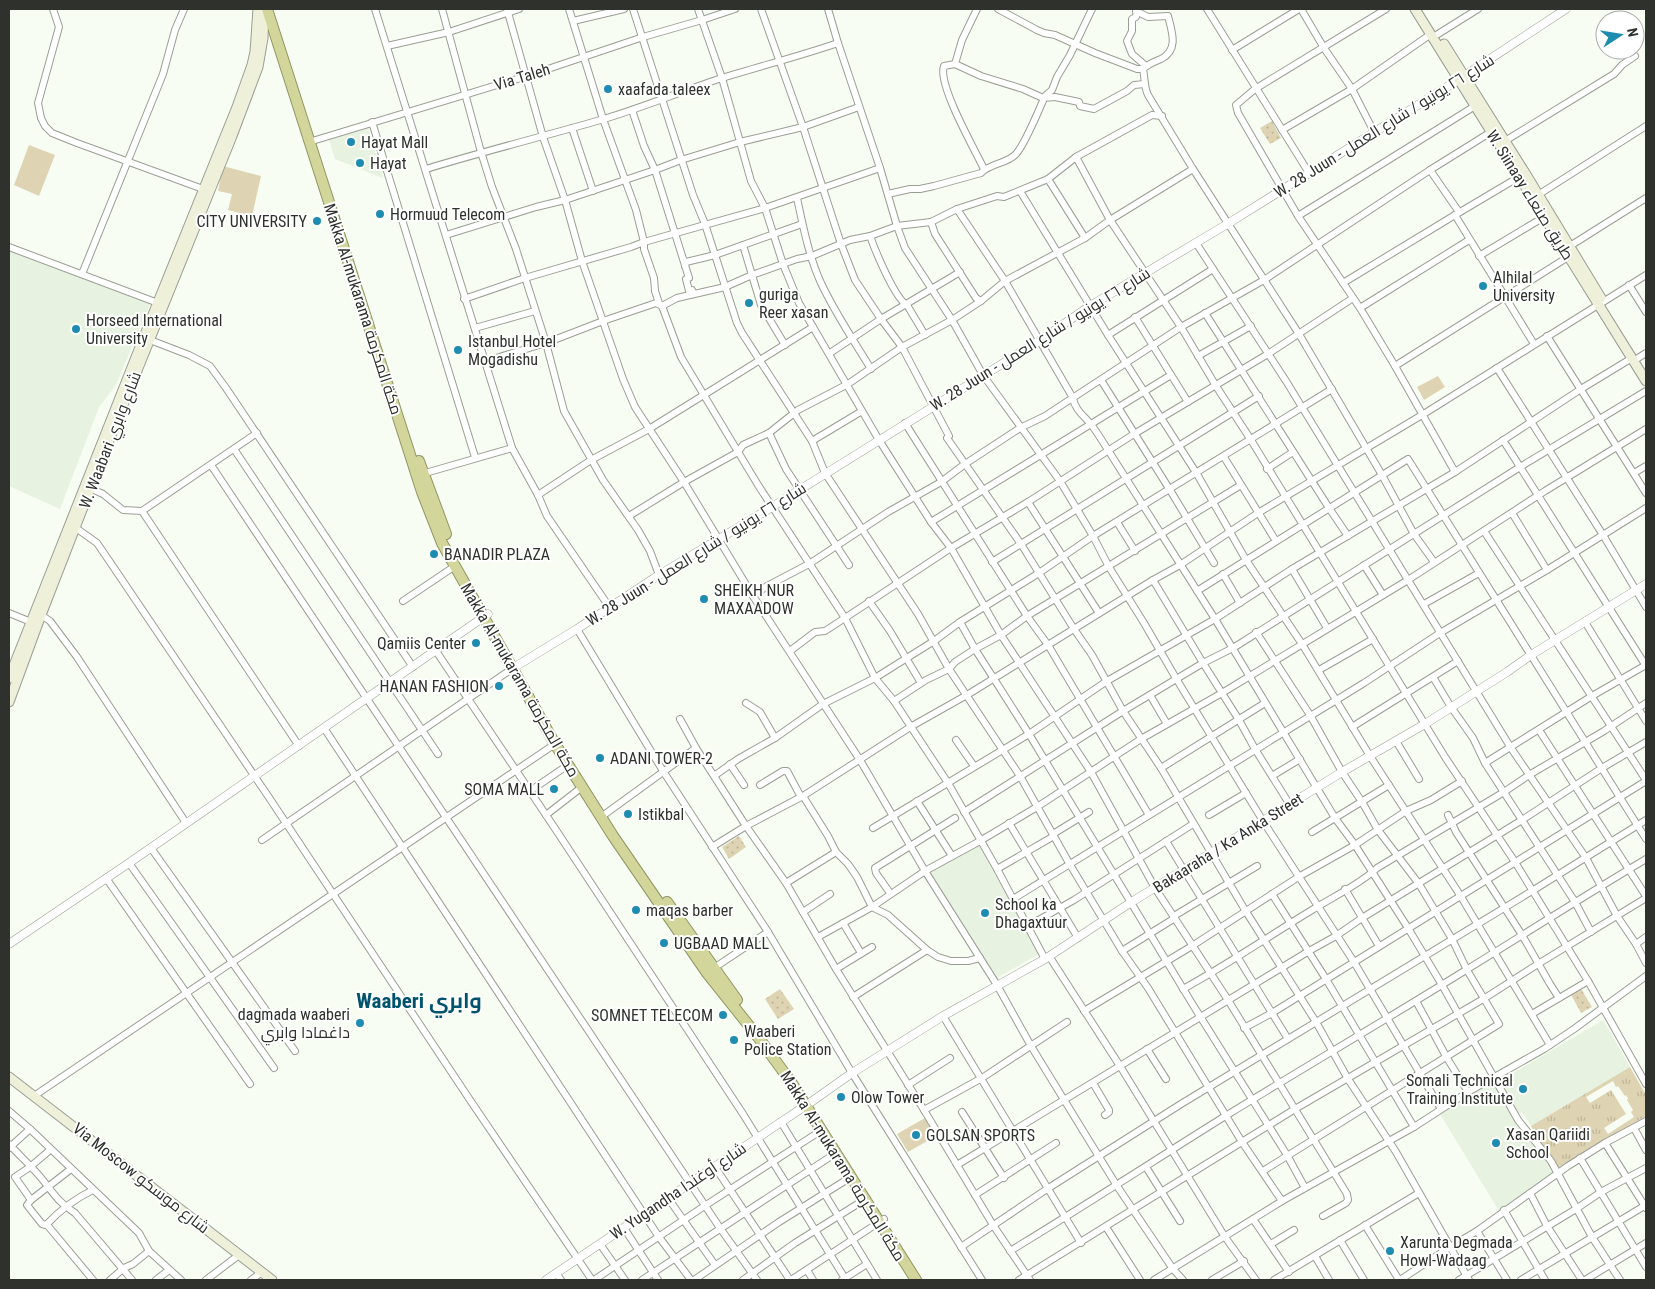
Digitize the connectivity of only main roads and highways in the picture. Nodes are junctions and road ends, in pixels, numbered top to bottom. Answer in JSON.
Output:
{"nodes":[{"id":1,"x":258,"y":9,"type":"edge"},
{"id":2,"x":266,"y":9,"type":"edge"},
{"id":3,"x":273,"y":9,"type":"edge"},
{"id":4,"x":1415,"y":9,"type":"edge"},
{"id":5,"x":1422,"y":9,"type":"edge"},
{"id":6,"x":1434,"y":34,"type":"junction"},
{"id":7,"x":1461,"y":78,"type":"junction"},
{"id":8,"x":312,"y":141,"type":"junction"},
{"id":9,"x":1600,"y":303,"type":"junction"},
{"id":10,"x":1635,"y":358,"type":"junction"},
{"id":11,"x":1646,"y":371,"type":"edge"},
{"id":12,"x":1646,"y":381,"type":"edge"},
{"id":13,"x":420,"y":474,"type":"junction"},
{"id":14,"x":485,"y":616,"type":"junction"},
{"id":15,"x":515,"y":667,"type":"junction"},
{"id":16,"x":9,"y":678,"type":"edge"},
{"id":17,"x":9,"y":702,"type":"edge"},
{"id":18,"x":604,"y":815,"type":"junction"},
{"id":19,"x":9,"y":1077,"type":"edge"},
{"id":20,"x":809,"y":1104,"type":"junction"},
{"id":21,"x":881,"y":1221,"type":"junction"},
{"id":22,"x":272,"y":1280,"type":"edge"},
{"id":23,"x":916,"y":1280,"type":"edge"},
{"id":24,"x":922,"y":1280,"type":"edge"}],
"edges":[{"from":1,"to":16,"type":"main road","name":"W. Waabari شارع وابري"},
{"from":2,"to":8,"type":"highway","name":"Makka Al-mukarama مكة المكرمة"},
{"from":2,"to":17,"type":"main road","name":"W. Waabari شارع وابري"},
{"from":3,"to":8,"type":"highway","name":"Makka Al-mukarama مكة المكرمة"},
{"from":4,"to":6,"type":"main road","name":"W. Siinaay طريق صنعاء"},
{"from":5,"to":6,"type":"main road"},
{"from":6,"to":7,"type":"main road","name":"W. Siinaay طريق صنعاء"},
{"from":7,"to":9,"type":"main road","name":"W. Siinaay طريق صنعاء"},
{"from":7,"to":9,"type":"main road"},
{"from":8,"to":13,"type":"highway","name":"Makka Al-mukarama مكة المكرمة"},
{"from":9,"to":10,"type":"main road","name":"W. Siinaay طريق صنعاء"},
{"from":10,"to":11,"type":"main road"},
{"from":10,"to":12,"type":"main road","name":"W. Siinaay طريق صنعاء"},
{"from":13,"to":14,"type":"highway","name":"Makka Al-mukarama مكة المكرمة"},
{"from":13,"to":14,"type":"highway","name":"Makka Al-mukarama مكة المكرمة"},
{"from":14,"to":15,"type":"highway","name":"Makka Al-mukarama مكة المكرمة"},
{"from":15,"to":18,"type":"highway","name":"Makka Al-mukarama مكة المكرمة"},
{"from":15,"to":18,"type":"highway","name":"Makka Al-mukarama مكة المكرمة"},
{"from":18,"to":20,"type":"highway","name":"Makka Al-mukarama مكة المكرمة"},
{"from":18,"to":20,"type":"highway","name":"Makka Al-mukarama مكة المكرمة"},
{"from":19,"to":22,"type":"main road","name":"Via Moscow شارع موسكو"},
{"from":20,"to":21,"type":"highway","name":"Makka Al-mukarama مكة المكرمة"},
{"from":20,"to":21,"type":"highway","name":"Makka Al-mukarama مكة المكرمة"},
{"from":21,"to":23,"type":"highway","name":"Makka Al-mukarama مكة المكرمة"},
{"from":21,"to":24,"type":"highway","name":"Makka Al-mukarama مكة المكرمة"}]}
